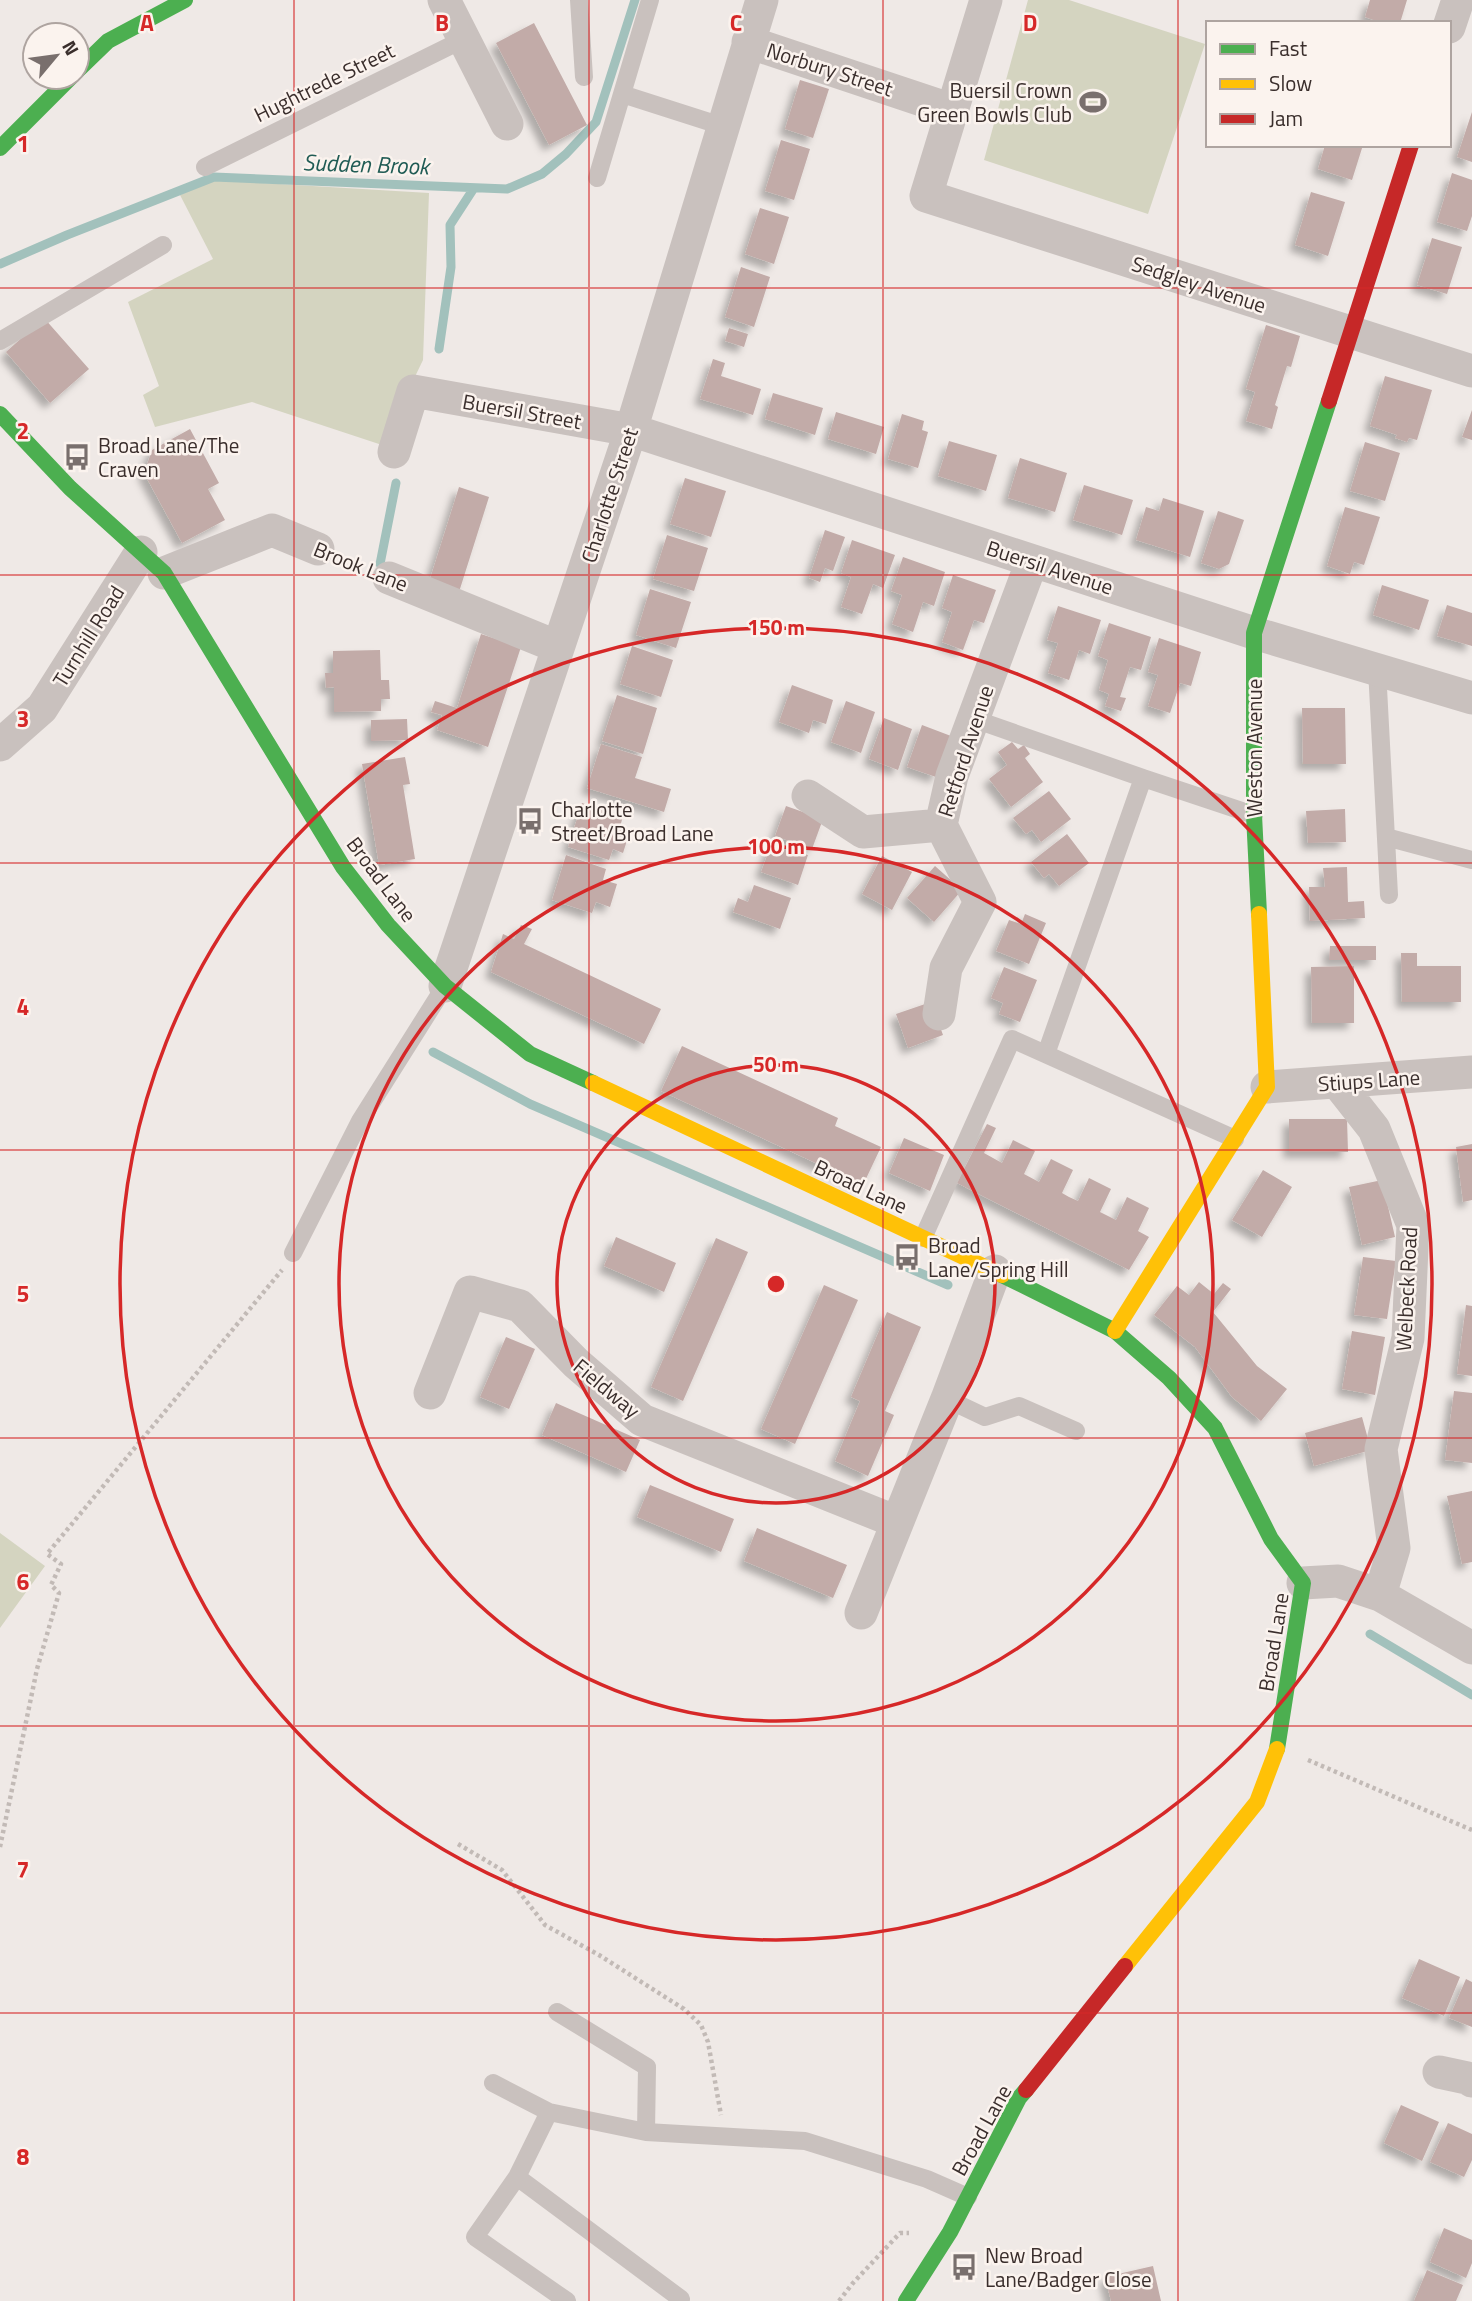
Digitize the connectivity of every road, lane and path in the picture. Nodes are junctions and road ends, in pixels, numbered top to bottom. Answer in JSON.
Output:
{"nodes":[{"id":1,"x":185,"y":0,"type":"edge"},
{"id":2,"x":444,"y":0,"type":"edge"},
{"id":3,"x":579,"y":0,"type":"edge"},
{"id":4,"x":650,"y":0,"type":"edge"},
{"id":5,"x":762,"y":0,"type":"edge"},
{"id":6,"x":986,"y":0,"type":"edge"},
{"id":7,"x":1458,"y":0,"type":"edge"},
{"id":8,"x":1451,"y":21,"type":"edge"},
{"id":9,"x":464,"y":38,"type":"junction"},
{"id":10,"x":748,"y":42,"type":"junction"},
{"id":11,"x":91,"y":57,"type":"edge"},
{"id":12,"x":584,"y":77,"type":"dead end"},
{"id":13,"x":57,"y":91,"type":"edge"},
{"id":14,"x":622,"y":94,"type":"junction"},
{"id":15,"x":952,"y":110,"type":"junction"},
{"id":16,"x":507,"y":124,"type":"dead end"},
{"id":17,"x":722,"y":126,"type":"junction"},
{"id":18,"x":1410,"y":147,"type":"edge"},
{"id":19,"x":0,"y":148,"type":"edge"},
{"id":20,"x":205,"y":167,"type":"dead end"},
{"id":21,"x":597,"y":178,"type":"dead end"},
{"id":22,"x":163,"y":245,"type":"dead end"},
{"id":23,"x":1351,"y":332,"type":"junction"},
{"id":24,"x":0,"y":341,"type":"edge"},
{"id":25,"x":1472,"y":371,"type":"edge"},
{"id":26,"x":0,"y":414,"type":"edge"},
{"id":27,"x":631,"y":430,"type":"junction"},
{"id":28,"x":394,"y":452,"type":"dead end"},
{"id":29,"x":318,"y":549,"type":"joint"},
{"id":30,"x":1032,"y":561,"type":"junction"},
{"id":31,"x":152,"y":563,"type":"junction"},
{"id":32,"x":389,"y":578,"type":"joint"},
{"id":33,"x":1254,"y":633,"type":"junction"},
{"id":34,"x":558,"y":647,"type":"junction"},
{"id":35,"x":1377,"y":669,"type":"junction"},
{"id":36,"x":1472,"y":698,"type":"edge"},
{"id":37,"x":974,"y":719,"type":"junction"},
{"id":38,"x":0,"y":745,"type":"edge"},
{"id":39,"x":1143,"y":778,"type":"junction"},
{"id":40,"x":808,"y":796,"type":"dead end"},
{"id":41,"x":1254,"y":815,"type":"junction"},
{"id":42,"x":941,"y":825,"type":"junction"},
{"id":43,"x":1386,"y":837,"type":"junction"},
{"id":44,"x":1472,"y":860,"type":"edge"},
{"id":45,"x":1390,"y":895,"type":"dead end"},
{"id":46,"x":445,"y":986,"type":"junction"},
{"id":47,"x":939,"y":1014,"type":"dead end"},
{"id":48,"x":1046,"y":1054,"type":"junction"},
{"id":49,"x":1472,"y":1072,"type":"edge"},
{"id":50,"x":1337,"y":1083,"type":"junction"},
{"id":51,"x":1267,"y":1087,"type":"junction"},
{"id":52,"x":1235,"y":1139,"type":"junction"},
{"id":53,"x":923,"y":1238,"type":"junction"},
{"id":54,"x":293,"y":1253,"type":"joint"},
{"id":55,"x":995,"y":1272,"type":"junction"},
{"id":56,"x":1115,"y":1331,"type":"junction"},
{"id":57,"x":430,"y":1393,"type":"dead end"},
{"id":58,"x":947,"y":1399,"type":"junction"},
{"id":59,"x":1076,"y":1431,"type":"dead end"},
{"id":60,"x":898,"y":1522,"type":"junction"},
{"id":61,"x":1303,"y":1583,"type":"junction"},
{"id":62,"x":1380,"y":1594,"type":"junction"},
{"id":63,"x":861,"y":1613,"type":"dead end"},
{"id":64,"x":1472,"y":1648,"type":"edge"},
{"id":65,"x":1278,"y":1748,"type":"junction"},
{"id":66,"x":1472,"y":1830,"type":"edge"},
{"id":67,"x":457,"y":1844,"type":"dead end"},
{"id":68,"x":0,"y":1847,"type":"edge"},
{"id":69,"x":557,"y":2012,"type":"dead end"},
{"id":70,"x":1440,"y":2072,"type":"dead end"},
{"id":71,"x":1472,"y":2081,"type":"edge"},
{"id":72,"x":493,"y":2083,"type":"dead end"},
{"id":73,"x":549,"y":2112,"type":"junction"},
{"id":74,"x":646,"y":2132,"type":"junction"},
{"id":75,"x":726,"y":2137,"type":"junction"},
{"id":76,"x":517,"y":2177,"type":"junction"},
{"id":77,"x":968,"y":2197,"type":"junction"},
{"id":78,"x":950,"y":2232,"type":"junction"},
{"id":79,"x":567,"y":2301,"type":"edge"},
{"id":80,"x":679,"y":2301,"type":"edge"},
{"id":81,"x":839,"y":2301,"type":"edge"},
{"id":82,"x":906,"y":2301,"type":"edge"}],
"edges":[{"from":1,"to":11,"type":"main road"},
{"from":2,"to":9,"type":"street"},
{"from":3,"to":12,"type":"lane"},
{"from":4,"to":14,"type":"lane"},
{"from":5,"to":10,"type":"street","name":"Charlotte Street"},
{"from":6,"to":15,"type":"street"},
{"from":7,"to":8,"type":"street"},
{"from":9,"to":16,"type":"street"},
{"from":9,"to":20,"type":"lane","name":"Hughtrede Street"},
{"from":10,"to":15,"type":"street","name":"Norbury Street"},
{"from":10,"to":17,"type":"street","name":"Charlotte Street"},
{"from":13,"to":19,"type":"main road"},
{"from":14,"to":17,"type":"lane"},
{"from":14,"to":21,"type":"lane"},
{"from":15,"to":23,"type":"street","name":"Sedgley Avenue"},
{"from":17,"to":27,"type":"street","name":"Charlotte Street"},
{"from":18,"to":23,"type":"main road","name":"Weston Avenue"},
{"from":22,"to":24,"type":"lane"},
{"from":23,"to":25,"type":"street","name":"Sedgley Avenue"},
{"from":23,"to":33,"type":"main road","name":"Weston Avenue"},
{"from":26,"to":31,"type":"main road","name":"Broad Lane"},
{"from":27,"to":28,"type":"street","name":"Buersil Street"},
{"from":27,"to":30,"type":"street","name":"Buersil Avenue"},
{"from":27,"to":34,"type":"street","name":"Charlotte Street"},
{"from":29,"to":31,"type":"street","name":"Brook Lane"},
{"from":29,"to":32,"type":"path","name":"Brook Lane"},
{"from":30,"to":33,"type":"street","name":"Buersil Avenue"},
{"from":30,"to":37,"type":"street","name":"Retford Avenue"},
{"from":31,"to":38,"type":"street","name":"Turnhill Road"},
{"from":31,"to":46,"type":"main road","name":"Broad Lane"},
{"from":32,"to":34,"type":"street","name":"Brook Lane"},
{"from":33,"to":35,"type":"street","name":"Buersil Avenue"},
{"from":33,"to":41,"type":"main road","name":"Weston Avenue"},
{"from":34,"to":46,"type":"street","name":"Charlotte Street"},
{"from":35,"to":36,"type":"street","name":"Buersil Avenue"},
{"from":35,"to":43,"type":"lane"},
{"from":37,"to":39,"type":"lane"},
{"from":37,"to":42,"type":"street","name":"Retford Avenue"},
{"from":39,"to":41,"type":"lane"},
{"from":39,"to":48,"type":"lane"},
{"from":40,"to":42,"type":"street"},
{"from":41,"to":51,"type":"main road","name":"Weston Avenue"},
{"from":42,"to":47,"type":"street","name":"Retford Avenue"},
{"from":43,"to":44,"type":"lane"},
{"from":43,"to":45,"type":"lane"},
{"from":46,"to":53,"type":"main road","name":"Broad Lane"},
{"from":46,"to":54,"type":"lane"},
{"from":48,"to":52,"type":"lane"},
{"from":48,"to":53,"type":"lane"},
{"from":49,"to":50,"type":"street","name":"Stiups Lane"},
{"from":50,"to":51,"type":"street","name":"Stiups Lane"},
{"from":50,"to":62,"type":"street","name":"Welbeck Road"},
{"from":51,"to":52,"type":"main road"},
{"from":52,"to":56,"type":"main road"},
{"from":53,"to":55,"type":"main road","name":"Broad Lane"},
{"from":54,"to":68,"type":"path"},
{"from":55,"to":56,"type":"main road","name":"Broad Lane"},
{"from":55,"to":58,"type":"street"},
{"from":56,"to":61,"type":"main road","name":"Broad Lane"},
{"from":57,"to":60,"type":"street","name":"Fieldway"},
{"from":58,"to":59,"type":"lane"},
{"from":58,"to":60,"type":"street"},
{"from":60,"to":63,"type":"street"},
{"from":61,"to":62,"type":"street"},
{"from":61,"to":65,"type":"main road","name":"Broad Lane"},
{"from":62,"to":64,"type":"street"},
{"from":65,"to":66,"type":"path"},
{"from":65,"to":77,"type":"main road","name":"Broad Lane"},
{"from":67,"to":75,"type":"path"},
{"from":69,"to":74,"type":"lane"},
{"from":70,"to":71,"type":"street"},
{"from":72,"to":73,"type":"lane"},
{"from":73,"to":74,"type":"lane"},
{"from":73,"to":76,"type":"lane"},
{"from":74,"to":75,"type":"lane"},
{"from":75,"to":77,"type":"lane"},
{"from":76,"to":79,"type":"lane"},
{"from":76,"to":80,"type":"lane"},
{"from":77,"to":78,"type":"main road","name":"Broad Lane"},
{"from":78,"to":81,"type":"path"},
{"from":78,"to":82,"type":"main road","name":"Broad Lane"}]}
